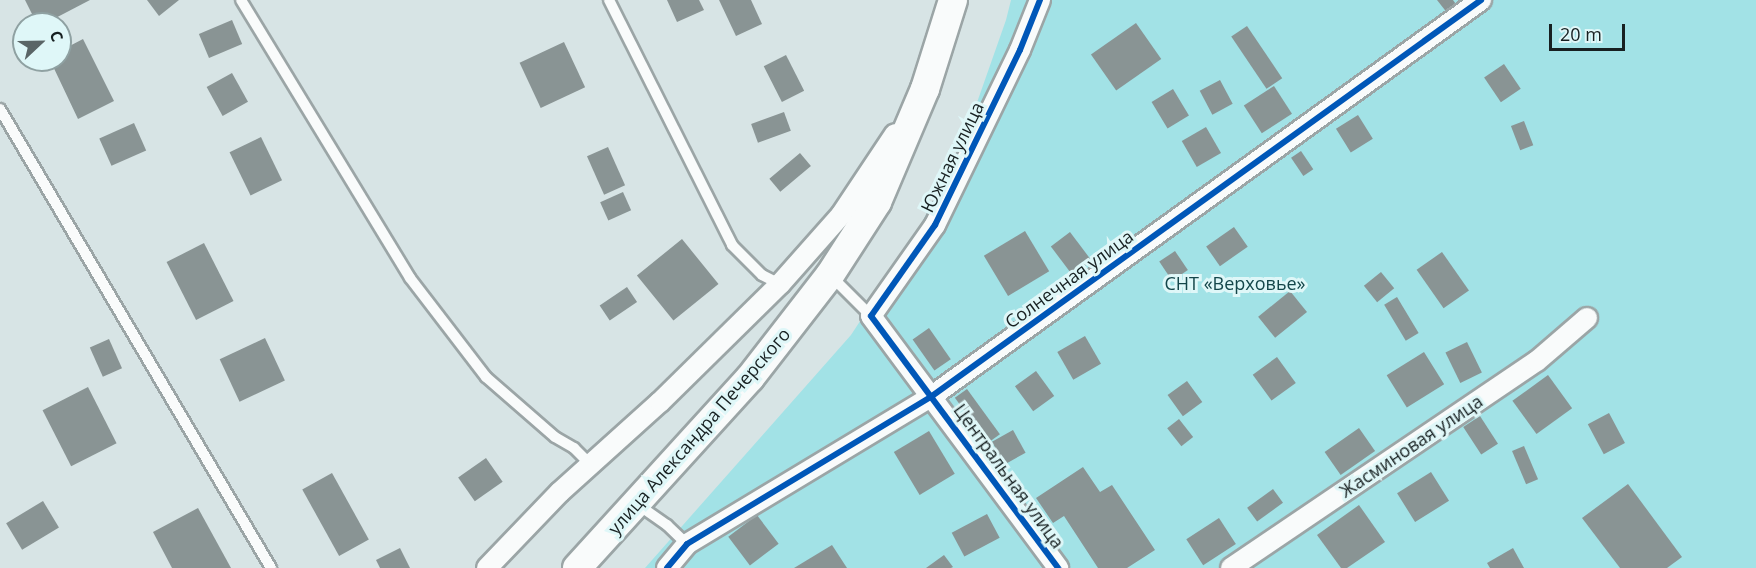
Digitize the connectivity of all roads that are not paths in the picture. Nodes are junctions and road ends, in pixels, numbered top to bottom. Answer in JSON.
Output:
{"nodes":[{"id":1,"x":241,"y":0,"type":"edge"},
{"id":2,"x":609,"y":0,"type":"edge"},
{"id":3,"x":953,"y":0,"type":"edge"},
{"id":4,"x":1040,"y":0,"type":"edge"},
{"id":5,"x":1481,"y":0,"type":"edge"},
{"id":6,"x":925,"y":89,"type":"junction"},
{"id":7,"x":0,"y":109,"type":"edge"},
{"id":8,"x":830,"y":275,"type":"junction"},
{"id":9,"x":780,"y":284,"type":"junction"},
{"id":10,"x":871,"y":316,"type":"junction"},
{"id":11,"x":1587,"y":318,"type":"dead end"},
{"id":12,"x":932,"y":396,"type":"junction"},
{"id":13,"x":591,"y":465,"type":"junction"},
{"id":14,"x":637,"y":503,"type":"junction"},
{"id":15,"x":687,"y":544,"type":"junction"},
{"id":16,"x":271,"y":568,"type":"edge"},
{"id":17,"x":487,"y":568,"type":"edge"},
{"id":18,"x":577,"y":568,"type":"edge"},
{"id":19,"x":667,"y":568,"type":"edge"},
{"id":20,"x":1058,"y":568,"type":"edge"},
{"id":21,"x":1231,"y":568,"type":"edge"}],
"edges":[{"from":1,"to":13,"type":"lane"},
{"from":2,"to":9,"type":"lane"},
{"from":3,"to":6,"type":"main road","name":"улица Александра Печерского"},
{"from":4,"to":10,"type":"street","name":"Южная улица"},
{"from":5,"to":12,"type":"street","name":"Солнечная улица"},
{"from":6,"to":8,"type":"main road","name":"улица Александра Печерского"},
{"from":6,"to":9,"type":"street"},
{"from":7,"to":16,"type":"lane"},
{"from":8,"to":10,"type":"lane"},
{"from":8,"to":14,"type":"main road","name":"улица Александра Печерского"},
{"from":9,"to":13,"type":"street"},
{"from":10,"to":12,"type":"street","name":"Центральная улица"},
{"from":11,"to":21,"type":"street","name":"Жасминовая улица"},
{"from":12,"to":15,"type":"street","name":"Солнечная улица"},
{"from":12,"to":20,"type":"street","name":"Центральная улица"},
{"from":13,"to":17,"type":"street"},
{"from":14,"to":15,"type":"lane"},
{"from":14,"to":18,"type":"main road","name":"улица Александра Печерского"},
{"from":15,"to":19,"type":"street","name":"Солнечная улица"}]}
